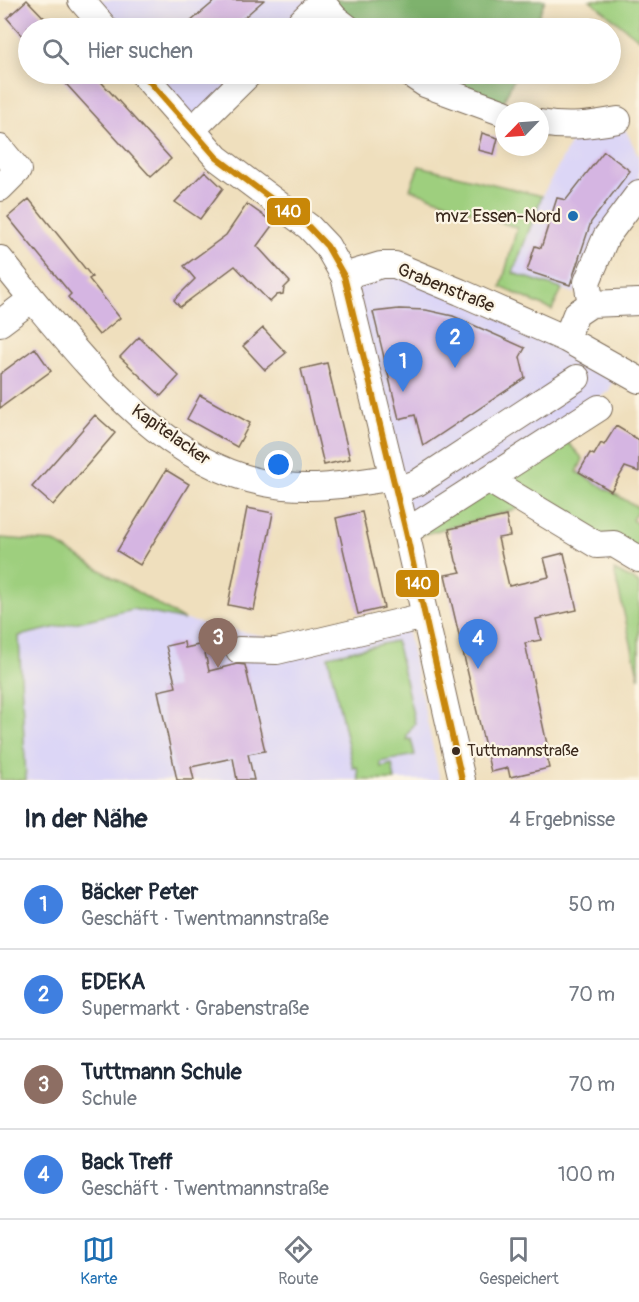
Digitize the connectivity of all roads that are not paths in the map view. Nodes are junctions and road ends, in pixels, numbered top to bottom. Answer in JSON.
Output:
{"nodes":[{"id":1,"x":81,"y":0,"type":"edge"},
{"id":2,"x":321,"y":1,"type":"edge"},
{"id":3,"x":96,"y":18,"type":"edge"},
{"id":4,"x":305,"y":18,"type":"edge"},
{"id":5,"x":335,"y":18,"type":"edge"},
{"id":6,"x":152,"y":84,"type":"edge"},
{"id":7,"x":239,"y":84,"type":"edge"},
{"id":8,"x":425,"y":84,"type":"edge"},
{"id":9,"x":495,"y":110,"type":"edge"},
{"id":10,"x":618,"y":120,"type":"dead end"},
{"id":11,"x":549,"y":125,"type":"edge"},
{"id":12,"x":192,"y":130,"type":"junction"},
{"id":13,"x":0,"y":148,"type":"edge"},
{"id":14,"x":0,"y":188,"type":"edge"},
{"id":15,"x":639,"y":193,"type":"edge"},
{"id":16,"x":0,"y":259,"type":"edge"},
{"id":17,"x":344,"y":276,"type":"junction"},
{"id":18,"x":32,"y":299,"type":"junction"},
{"id":19,"x":639,"y":302,"type":"edge"},
{"id":20,"x":591,"y":304,"type":"junction"},
{"id":21,"x":0,"y":323,"type":"edge"},
{"id":22,"x":566,"y":339,"type":"junction"},
{"id":23,"x":577,"y":378,"type":"dead end"},
{"id":24,"x":639,"y":379,"type":"edge"},
{"id":25,"x":598,"y":408,"type":"dead end"},
{"id":26,"x":489,"y":480,"type":"junction"},
{"id":27,"x":395,"y":483,"type":"junction"},
{"id":28,"x":406,"y":531,"type":"junction"},
{"id":29,"x":639,"y":559,"type":"edge"},
{"id":30,"x":425,"y":616,"type":"junction"},
{"id":31,"x":239,"y":650,"type":"dead end"},
{"id":32,"x":462,"y":780,"type":"edge"}],
"edges":[{"from":1,"to":3,"type":"street"},
{"from":2,"to":4,"type":"street"},
{"from":2,"to":5,"type":"street"},
{"from":6,"to":12,"type":"street"},
{"from":7,"to":12,"type":"street"},
{"from":8,"to":9,"type":"street"},
{"from":10,"to":11,"type":"street"},
{"from":12,"to":17,"type":"street"},
{"from":13,"to":14,"type":"street"},
{"from":15,"to":20,"type":"street"},
{"from":16,"to":18,"type":"street","name":"Kapitelacker"},
{"from":17,"to":22,"type":"street","name":"Grabenstraße"},
{"from":17,"to":27,"type":"street"},
{"from":18,"to":21,"type":"street"},
{"from":18,"to":27,"type":"street","name":"Kapitelacker"},
{"from":19,"to":20,"type":"street"},
{"from":20,"to":22,"type":"street"},
{"from":22,"to":24,"type":"street","name":"Grabenstraße"},
{"from":23,"to":27,"type":"street","name":"Kapitelacker"},
{"from":25,"to":26,"type":"street"},
{"from":26,"to":28,"type":"street"},
{"from":26,"to":29,"type":"street"},
{"from":27,"to":28,"type":"street"},
{"from":28,"to":30,"type":"street"},
{"from":30,"to":31,"type":"street"},
{"from":30,"to":32,"type":"street"}]}
